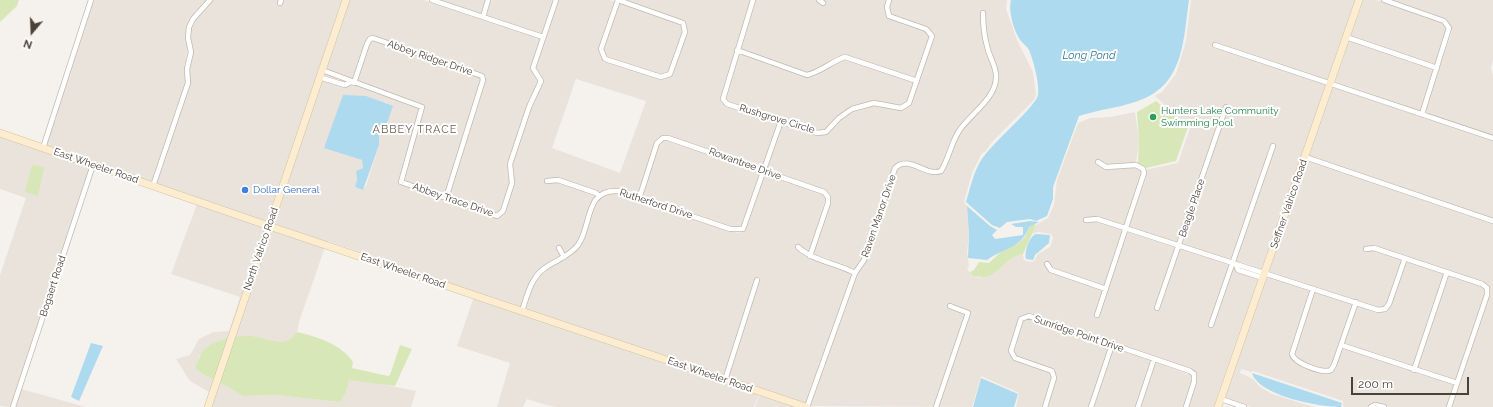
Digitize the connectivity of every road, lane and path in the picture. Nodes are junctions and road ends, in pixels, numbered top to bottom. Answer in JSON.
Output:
{"nodes":[{"id":1,"x":91,"y":0,"type":"edge"},
{"id":2,"x":210,"y":0,"type":"edge"},
{"id":3,"x":346,"y":0,"type":"edge"},
{"id":4,"x":432,"y":0,"type":"edge"},
{"id":5,"x":488,"y":0,"type":"edge"},
{"id":6,"x":556,"y":0,"type":"edge"},
{"id":7,"x":618,"y":0,"type":"edge"},
{"id":8,"x":753,"y":0,"type":"edge"},
{"id":9,"x":889,"y":0,"type":"edge"},
{"id":10,"x":1359,"y":0,"type":"edge"},
{"id":11,"x":1384,"y":0,"type":"edge"},
{"id":12,"x":983,"y":13,"type":"dead end"},
{"id":13,"x":483,"y":17,"type":"junction"},
{"id":14,"x":543,"y":37,"type":"junction"},
{"id":15,"x":1346,"y":37,"type":"junction"},
{"id":16,"x":1215,"y":45,"type":"dead end"},
{"id":17,"x":737,"y":50,"type":"junction"},
{"id":18,"x":1437,"y":68,"type":"junction"},
{"id":19,"x":320,"y":74,"type":"junction"},
{"id":20,"x":339,"y":77,"type":"junction"},
{"id":21,"x":917,"y":81,"type":"junction"},
{"id":22,"x":337,"y":82,"type":"junction"},
{"id":23,"x":352,"y":83,"type":"junction"},
{"id":24,"x":1331,"y":83,"type":"junction"},
{"id":25,"x":1226,"y":107,"type":"dead end"},
{"id":26,"x":1422,"y":114,"type":"junction"},
{"id":27,"x":781,"y":121,"type":"junction"},
{"id":28,"x":0,"y":133,"type":"edge"},
{"id":29,"x":1493,"y":138,"type":"edge"},
{"id":30,"x":1273,"y":146,"type":"dead end"},
{"id":31,"x":43,"y":148,"type":"junction"},
{"id":32,"x":1305,"y":157,"type":"junction"},
{"id":33,"x":1098,"y":162,"type":"dead end"},
{"id":34,"x":93,"y":165,"type":"junction"},
{"id":35,"x":764,"y":170,"type":"junction"},
{"id":36,"x":547,"y":181,"type":"dead end"},
{"id":37,"x":153,"y":186,"type":"junction"},
{"id":38,"x":599,"y":196,"type":"junction"},
{"id":39,"x":446,"y":198,"type":"junction"},
{"id":40,"x":639,"y":198,"type":"junction"},
{"id":41,"x":1086,"y":220,"type":"dead end"},
{"id":42,"x":1493,"y":221,"type":"edge"},
{"id":43,"x":269,"y":226,"type":"junction"},
{"id":44,"x":1126,"y":229,"type":"junction"},
{"id":45,"x":1179,"y":246,"type":"junction"},
{"id":46,"x":798,"y":247,"type":"dead end"},
{"id":47,"x":559,"y":248,"type":"dead end"},
{"id":48,"x":1366,"y":249,"type":"dead end"},
{"id":49,"x":810,"y":256,"type":"junction"},
{"id":50,"x":564,"y":257,"type":"junction"},
{"id":51,"x":1405,"y":258,"type":"junction"},
{"id":52,"x":1047,"y":264,"type":"dead end"},
{"id":53,"x":1234,"y":265,"type":"junction"},
{"id":54,"x":1447,"y":272,"type":"junction"},
{"id":55,"x":855,"y":273,"type":"junction"},
{"id":56,"x":1264,"y":276,"type":"junction"},
{"id":57,"x":758,"y":280,"type":"dead end"},
{"id":58,"x":1106,"y":289,"type":"junction"},
{"id":59,"x":1313,"y":289,"type":"junction"},
{"id":60,"x":1356,"y":302,"type":"junction"},
{"id":61,"x":950,"y":306,"type":"dead end"},
{"id":62,"x":1157,"y":308,"type":"dead end"},
{"id":63,"x":522,"y":311,"type":"junction"},
{"id":64,"x":1097,"y":315,"type":"dead end"},
{"id":65,"x":1211,"y":325,"type":"dead end"},
{"id":66,"x":1112,"y":345,"type":"junction"},
{"id":67,"x":1341,"y":345,"type":"junction"},
{"id":68,"x":1154,"y":359,"type":"junction"},
{"id":69,"x":1414,"y":370,"type":"junction"},
{"id":70,"x":725,"y":380,"type":"junction"},
{"id":71,"x":1457,"y":384,"type":"junction"},
{"id":72,"x":1221,"y":399,"type":"junction"},
{"id":73,"x":12,"y":407,"type":"edge"},
{"id":74,"x":208,"y":407,"type":"edge"},
{"id":75,"x":806,"y":407,"type":"edge"},
{"id":76,"x":936,"y":407,"type":"edge"},
{"id":77,"x":1045,"y":407,"type":"edge"},
{"id":78,"x":1091,"y":407,"type":"edge"},
{"id":79,"x":1138,"y":407,"type":"edge"},
{"id":80,"x":1186,"y":407,"type":"edge"},
{"id":81,"x":1218,"y":407,"type":"edge"},
{"id":82,"x":1244,"y":407,"type":"edge"},
{"id":83,"x":1371,"y":407,"type":"edge"},
{"id":84,"x":1384,"y":407,"type":"edge"},
{"id":85,"x":1449,"y":407,"type":"edge"}],
"edges":[{"from":1,"to":31,"type":"street"},
{"from":2,"to":37,"type":"street"},
{"from":3,"to":19,"type":"street","name":"North Valrico Road"},
{"from":4,"to":13,"type":"street"},
{"from":5,"to":13,"type":"street"},
{"from":6,"to":14,"type":"street"},
{"from":7,"to":7,"type":"street"},
{"from":8,"to":17,"type":"street","name":"Rushgrove Circle"},
{"from":9,"to":21,"type":"street","name":"Rushgrove Circle"},
{"from":10,"to":15,"type":"street","name":"Seffner Valrico Road"},
{"from":11,"to":18,"type":"street"},
{"from":12,"to":55,"type":"street","name":"Raven Manor Drive"},
{"from":13,"to":14,"type":"street"},
{"from":14,"to":39,"type":"street","name":"Abbey Trace Drive"},
{"from":15,"to":18,"type":"street"},
{"from":15,"to":24,"type":"street","name":"Seffner Valrico Road"},
{"from":16,"to":24,"type":"street"},
{"from":17,"to":21,"type":"street"},
{"from":17,"to":27,"type":"street","name":"Rushgrove Circle"},
{"from":18,"to":26,"type":"street"},
{"from":19,"to":20,"type":"street","name":"Abbey Trace Drive"},
{"from":19,"to":22,"type":"street","name":"Abbey Trace Drive"},
{"from":19,"to":43,"type":"street","name":"North Valrico Road"},
{"from":20,"to":22,"type":"street"},
{"from":20,"to":23,"type":"street","name":"Abbey Trace Drive"},
{"from":21,"to":27,"type":"street","name":"Rushgrove Circle"},
{"from":22,"to":23,"type":"street","name":"Abbey Trace Drive"},
{"from":23,"to":39,"type":"street","name":"Abbey Trace Drive"},
{"from":23,"to":39,"type":"street","name":"Abbey Ridger Drive"},
{"from":24,"to":26,"type":"street"},
{"from":24,"to":32,"type":"street","name":"Seffner Valrico Road"},
{"from":25,"to":45,"type":"street","name":"Beagle Place"},
{"from":26,"to":29,"type":"street"},
{"from":27,"to":35,"type":"street","name":"Rutherford Drive"},
{"from":28,"to":31,"type":"street","name":"East Wheeler Road"},
{"from":30,"to":53,"type":"street"},
{"from":31,"to":34,"type":"street","name":"East Wheeler Road"},
{"from":32,"to":42,"type":"street"},
{"from":32,"to":56,"type":"street","name":"Seffner Valrico Road"},
{"from":33,"to":44,"type":"street"},
{"from":34,"to":37,"type":"street","name":"East Wheeler Road"},
{"from":34,"to":73,"type":"street","name":"Bogaert Road"},
{"from":35,"to":40,"type":"street","name":"Rutherford Drive"},
{"from":35,"to":40,"type":"street","name":"Rowantree Drive"},
{"from":35,"to":49,"type":"street","name":"Rowantree Drive"},
{"from":36,"to":38,"type":"street"},
{"from":37,"to":43,"type":"street","name":"East Wheeler Road"},
{"from":38,"to":40,"type":"street","name":"Rutherford Drive"},
{"from":38,"to":50,"type":"street"},
{"from":41,"to":44,"type":"street"},
{"from":43,"to":63,"type":"street","name":"East Wheeler Road"},
{"from":43,"to":74,"type":"street","name":"North Valrico Road"},
{"from":44,"to":45,"type":"street"},
{"from":44,"to":58,"type":"street"},
{"from":45,"to":53,"type":"street"},
{"from":45,"to":62,"type":"street","name":"Beagle Place"},
{"from":46,"to":49,"type":"street"},
{"from":47,"to":50,"type":"street"},
{"from":48,"to":51,"type":"street"},
{"from":49,"to":55,"type":"street"},
{"from":50,"to":63,"type":"street"},
{"from":51,"to":54,"type":"street"},
{"from":51,"to":60,"type":"street"},
{"from":52,"to":58,"type":"street"},
{"from":53,"to":56,"type":"street"},
{"from":53,"to":65,"type":"street"},
{"from":54,"to":69,"type":"street"},
{"from":54,"to":71,"type":"street"},
{"from":55,"to":75,"type":"street","name":"Raven Manor Drive"},
{"from":56,"to":59,"type":"street"},
{"from":56,"to":72,"type":"street","name":"Seffner Valrico Road"},
{"from":57,"to":70,"type":"street"},
{"from":58,"to":64,"type":"street"},
{"from":59,"to":60,"type":"street"},
{"from":59,"to":67,"type":"street"},
{"from":60,"to":67,"type":"street"},
{"from":61,"to":76,"type":"street"},
{"from":63,"to":70,"type":"street","name":"East Wheeler Road"},
{"from":66,"to":68,"type":"street","name":"Sunridge Point Drive"},
{"from":66,"to":77,"type":"street","name":"Sunridge Point Drive"},
{"from":66,"to":78,"type":"street"},
{"from":67,"to":69,"type":"street"},
{"from":68,"to":79,"type":"street"},
{"from":68,"to":80,"type":"street","name":"Sunridge Point Drive"},
{"from":69,"to":71,"type":"street"},
{"from":70,"to":75,"type":"street","name":"East Wheeler Road"},
{"from":71,"to":85,"type":"street"},
{"from":72,"to":81,"type":"street","name":"Seffner Valrico Road"},
{"from":72,"to":82,"type":"street"},
{"from":83,"to":84,"type":"street"}]}
